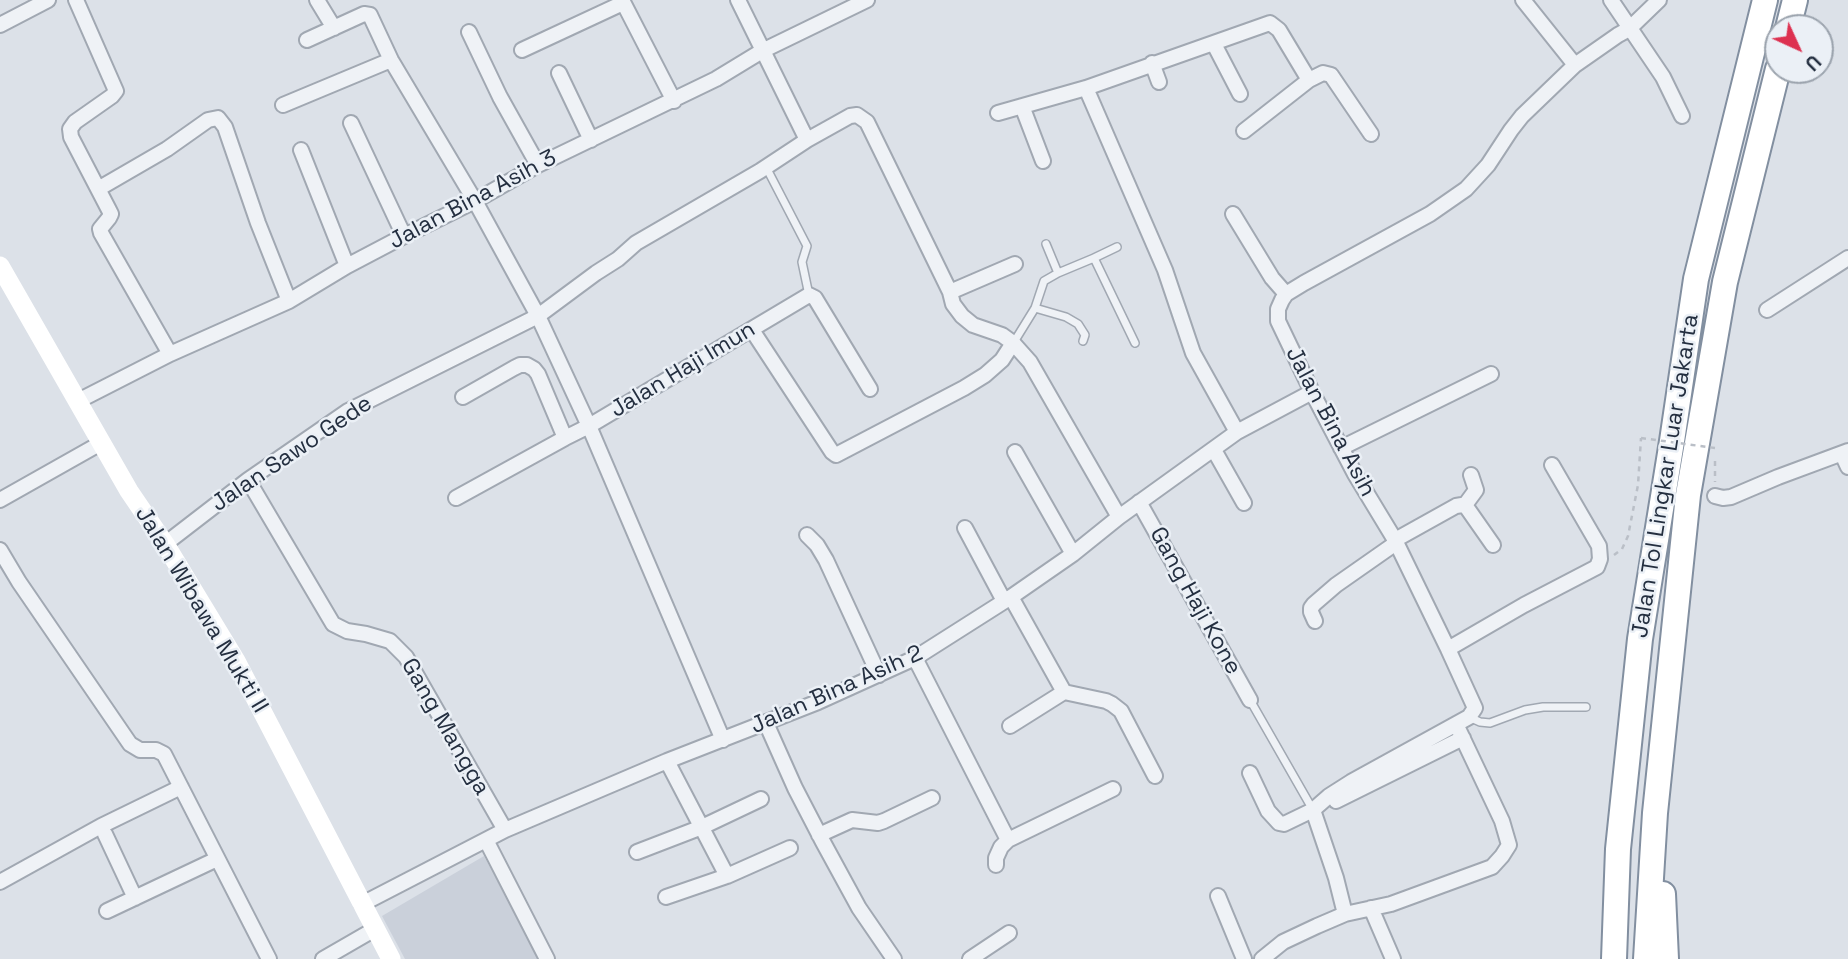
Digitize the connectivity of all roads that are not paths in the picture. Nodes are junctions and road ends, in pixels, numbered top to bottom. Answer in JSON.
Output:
{"nodes":[{"id":1,"x":48,"y":0,"type":"edge"},
{"id":2,"x":76,"y":0,"type":"edge"},
{"id":3,"x":317,"y":0,"type":"edge"},
{"id":4,"x":738,"y":0,"type":"edge"},
{"id":5,"x":867,"y":0,"type":"edge"},
{"id":6,"x":1523,"y":0,"type":"edge"},
{"id":7,"x":1611,"y":0,"type":"edge"},
{"id":8,"x":1659,"y":0,"type":"edge"},
{"id":9,"x":1765,"y":0,"type":"edge"},
{"id":10,"x":622,"y":1,"type":"edge"},
{"id":11,"x":0,"y":25,"type":"edge"},
{"id":12,"x":334,"y":28,"type":"junction"},
{"id":13,"x":1629,"y":29,"type":"junction"},
{"id":14,"x":469,"y":32,"type":"dead end"},
{"id":15,"x":307,"y":40,"type":"dead end"},
{"id":16,"x":1214,"y":44,"type":"junction"},
{"id":17,"x":523,"y":50,"type":"dead end"},
{"id":18,"x":762,"y":51,"type":"junction"},
{"id":19,"x":391,"y":60,"type":"junction"},
{"id":20,"x":1152,"y":63,"type":"junction"},
{"id":21,"x":1575,"y":65,"type":"junction"},
{"id":22,"x":559,"y":74,"type":"dead end"},
{"id":23,"x":1309,"y":80,"type":"junction"},
{"id":24,"x":1160,"y":82,"type":"dead end"},
{"id":25,"x":1774,"y":84,"type":"edge"},
{"id":26,"x":1086,"y":88,"type":"junction"},
{"id":27,"x":1240,"y":94,"type":"dead end"},
{"id":28,"x":674,"y":101,"type":"junction"},
{"id":29,"x":283,"y":105,"type":"dead end"},
{"id":30,"x":1022,"y":106,"type":"junction"},
{"id":31,"x":998,"y":113,"type":"dead end"},
{"id":32,"x":1682,"y":116,"type":"dead end"},
{"id":33,"x":351,"y":124,"type":"dead end"},
{"id":34,"x":1244,"y":131,"type":"dead end"},
{"id":35,"x":1371,"y":134,"type":"dead end"},
{"id":36,"x":591,"y":140,"type":"junction"},
{"id":37,"x":807,"y":140,"type":"junction"},
{"id":38,"x":301,"y":150,"type":"dead end"},
{"id":39,"x":1043,"y":161,"type":"dead end"},
{"id":40,"x":538,"y":165,"type":"junction"},
{"id":41,"x":766,"y":167,"type":"junction"},
{"id":42,"x":98,"y":189,"type":"junction"},
{"id":43,"x":475,"y":201,"type":"junction"},
{"id":44,"x":1233,"y":214,"type":"dead end"},
{"id":45,"x":404,"y":236,"type":"junction"},
{"id":46,"x":1046,"y":244,"type":"dead end"},
{"id":47,"x":1117,"y":247,"type":"dead end"},
{"id":48,"x":1094,"y":258,"type":"junction"},
{"id":49,"x":1848,"y":258,"type":"edge"},
{"id":50,"x":1015,"y":264,"type":"dead end"},
{"id":51,"x":0,"y":266,"type":"edge"},
{"id":52,"x":347,"y":267,"type":"junction"},
{"id":53,"x":1058,"y":273,"type":"junction"},
{"id":54,"x":950,"y":292,"type":"junction"},
{"id":55,"x":809,"y":295,"type":"junction"},
{"id":56,"x":1286,"y":295,"type":"junction"},
{"id":57,"x":289,"y":301,"type":"junction"},
{"id":58,"x":1035,"y":308,"type":"junction"},
{"id":59,"x":1768,"y":310,"type":"dead end"},
{"id":60,"x":538,"y":316,"type":"junction"},
{"id":61,"x":752,"y":330,"type":"junction"},
{"id":62,"x":1083,"y":341,"type":"dead end"},
{"id":63,"x":1135,"y":342,"type":"dead end"},
{"id":64,"x":1013,"y":343,"type":"junction"},
{"id":65,"x":170,"y":354,"type":"junction"},
{"id":66,"x":1491,"y":374,"type":"dead end"},
{"id":67,"x":870,"y":389,"type":"dead end"},
{"id":68,"x":1312,"y":392,"type":"junction"},
{"id":69,"x":463,"y":397,"type":"dead end"},
{"id":70,"x":78,"y":401,"type":"junction"},
{"id":71,"x":589,"y":426,"type":"junction"},
{"id":72,"x":1237,"y":432,"type":"junction"},
{"id":73,"x":565,"y":438,"type":"junction"},
{"id":74,"x":102,"y":443,"type":"junction"},
{"id":75,"x":1341,"y":448,"type":"junction"},
{"id":76,"x":1214,"y":450,"type":"junction"},
{"id":77,"x":1015,"y":452,"type":"dead end"},
{"id":78,"x":1846,"y":457,"type":"edge"},
{"id":79,"x":1552,"y":465,"type":"dead end"},
{"id":80,"x":1471,"y":475,"type":"dead end"},
{"id":81,"x":248,"y":480,"type":"junction"},
{"id":82,"x":1715,"y":496,"type":"road end"},
{"id":83,"x":456,"y":498,"type":"dead end"},
{"id":84,"x":0,"y":500,"type":"edge"},
{"id":85,"x":1139,"y":502,"type":"junction"},
{"id":86,"x":1244,"y":503,"type":"dead end"},
{"id":87,"x":1465,"y":505,"type":"junction"},
{"id":88,"x":1119,"y":517,"type":"junction"},
{"id":89,"x":965,"y":528,"type":"dead end"},
{"id":90,"x":807,"y":536,"type":"dead end"},
{"id":91,"x":1395,"y":542,"type":"junction"},
{"id":92,"x":165,"y":544,"type":"junction"},
{"id":93,"x":1493,"y":545,"type":"dead end"},
{"id":94,"x":0,"y":550,"type":"edge"},
{"id":95,"x":1073,"y":554,"type":"junction"},
{"id":96,"x":1008,"y":599,"type":"junction"},
{"id":97,"x":1315,"y":621,"type":"dead end"},
{"id":98,"x":1448,"y":649,"type":"junction"},
{"id":99,"x":915,"y":659,"type":"junction"},
{"id":100,"x":879,"y":675,"type":"junction"},
{"id":101,"x":1064,"y":692,"type":"junction"},
{"id":102,"x":1250,"y":700,"type":"joint"},
{"id":103,"x":1586,"y":707,"type":"dead end"},
{"id":104,"x":1462,"y":720,"type":"junction"},
{"id":105,"x":766,"y":723,"type":"junction"},
{"id":106,"x":1010,"y":726,"type":"dead end"},
{"id":107,"x":1464,"y":738,"type":"junction"},
{"id":108,"x":723,"y":740,"type":"junction"},
{"id":109,"x":667,"y":761,"type":"junction"},
{"id":110,"x":1250,"y":773,"type":"dead end"},
{"id":111,"x":1154,"y":776,"type":"dead end"},
{"id":112,"x":1113,"y":789,"type":"dead end"},
{"id":113,"x":179,"y":792,"type":"junction"},
{"id":114,"x":932,"y":798,"type":"dead end"},
{"id":115,"x":761,"y":799,"type":"dead end"},
{"id":116,"x":1332,"y":803,"type":"dead end"},
{"id":117,"x":1313,"y":810,"type":"junction"},
{"id":118,"x":1655,"y":813,"type":"junction"},
{"id":119,"x":702,"y":827,"type":"junction"},
{"id":120,"x":505,"y":830,"type":"junction"},
{"id":121,"x":105,"y":834,"type":"dead end"},
{"id":122,"x":819,"y":835,"type":"junction"},
{"id":123,"x":486,"y":840,"type":"junction"},
{"id":124,"x":1008,"y":840,"type":"junction"},
{"id":125,"x":790,"y":848,"type":"dead end"},
{"id":126,"x":1618,"y":849,"type":"junction"},
{"id":127,"x":637,"y":852,"type":"dead end"},
{"id":128,"x":214,"y":861,"type":"junction"},
{"id":129,"x":996,"y":865,"type":"dead end"},
{"id":130,"x":727,"y":876,"type":"junction"},
{"id":131,"x":0,"y":882,"type":"edge"},
{"id":132,"x":1218,"y":896,"type":"dead end"},
{"id":133,"x":666,"y":897,"type":"dead end"},
{"id":134,"x":135,"y":898,"type":"junction"},
{"id":135,"x":362,"y":904,"type":"junction"},
{"id":136,"x":1371,"y":908,"type":"junction"},
{"id":137,"x":107,"y":911,"type":"dead end"},
{"id":138,"x":1345,"y":914,"type":"junction"},
{"id":139,"x":375,"y":929,"type":"junction"},
{"id":140,"x":1009,"y":933,"type":"dead end"},
{"id":141,"x":269,"y":959,"type":"edge"},
{"id":142,"x":323,"y":959,"type":"edge"},
{"id":143,"x":391,"y":959,"type":"edge"},
{"id":144,"x":547,"y":959,"type":"edge"},
{"id":145,"x":894,"y":959,"type":"edge"},
{"id":146,"x":970,"y":959,"type":"edge"},
{"id":147,"x":1244,"y":959,"type":"edge"},
{"id":148,"x":1262,"y":959,"type":"edge"},
{"id":149,"x":1393,"y":959,"type":"edge"},
{"id":150,"x":1600,"y":959,"type":"edge"},
{"id":151,"x":1615,"y":959,"type":"edge"},
{"id":152,"x":1646,"y":959,"type":"edge"},
{"id":153,"x":1666,"y":959,"type":"edge"}],
"edges":[{"from":1,"to":11,"type":"street"},
{"from":2,"to":42,"type":"street"},
{"from":3,"to":12,"type":"street"},
{"from":4,"to":18,"type":"street"},
{"from":5,"to":18,"type":"street","name":"Jalan Bina Asih 3"},
{"from":6,"to":21,"type":"street"},
{"from":7,"to":13,"type":"street"},
{"from":8,"to":13,"type":"street"},
{"from":9,"to":126,"type":"highway","name":"Jalan Tol Lingkar Luar Jakarta"},
{"from":10,"to":17,"type":"street"},
{"from":10,"to":28,"type":"street"},
{"from":12,"to":15,"type":"street"},
{"from":12,"to":19,"type":"street"},
{"from":13,"to":21,"type":"street"},
{"from":13,"to":32,"type":"street"},
{"from":14,"to":40,"type":"street"},
{"from":16,"to":20,"type":"street"},
{"from":16,"to":23,"type":"street"},
{"from":16,"to":27,"type":"street"},
{"from":18,"to":28,"type":"street","name":"Jalan Bina Asih 3"},
{"from":18,"to":37,"type":"street"},
{"from":19,"to":29,"type":"street"},
{"from":19,"to":43,"type":"street"},
{"from":20,"to":24,"type":"street"},
{"from":20,"to":26,"type":"street"},
{"from":21,"to":56,"type":"street"},
{"from":22,"to":36,"type":"street"},
{"from":23,"to":34,"type":"street"},
{"from":23,"to":35,"type":"street"},
{"from":25,"to":118,"type":"highway","name":"Jalan Tol Lingkar Luar Jakarta"},
{"from":26,"to":30,"type":"street"},
{"from":26,"to":72,"type":"street"},
{"from":28,"to":36,"type":"street","name":"Jalan Bina Asih 3"},
{"from":30,"to":31,"type":"street"},
{"from":30,"to":39,"type":"street"},
{"from":33,"to":45,"type":"street"},
{"from":36,"to":40,"type":"street","name":"Jalan Bina Asih 3"},
{"from":37,"to":41,"type":"street","name":"Jalan Sawo Gede"},
{"from":37,"to":54,"type":"street","name":"Jalan Sawo Gede"},
{"from":38,"to":52,"type":"street"},
{"from":40,"to":43,"type":"street","name":"Jalan Bina Asih 3"},
{"from":41,"to":55,"type":"lane"},
{"from":41,"to":60,"type":"street","name":"Jalan Sawo Gede"},
{"from":42,"to":57,"type":"street"},
{"from":42,"to":65,"type":"street"},
{"from":43,"to":45,"type":"street","name":"Jalan Bina Asih 3"},
{"from":43,"to":60,"type":"street"},
{"from":44,"to":56,"type":"street"},
{"from":45,"to":52,"type":"street","name":"Jalan Bina Asih 3"},
{"from":46,"to":53,"type":"lane"},
{"from":47,"to":48,"type":"lane"},
{"from":48,"to":53,"type":"lane"},
{"from":48,"to":63,"type":"lane"},
{"from":49,"to":59,"type":"street"},
{"from":50,"to":54,"type":"street"},
{"from":51,"to":70,"type":"main road","name":"Jalan Wibawa Mukti II"},
{"from":52,"to":57,"type":"street","name":"Jalan Bina Asih 3"},
{"from":53,"to":58,"type":"lane"},
{"from":54,"to":64,"type":"street","name":"Jalan Sawo Gede"},
{"from":55,"to":61,"type":"street","name":"Jalan Haji Imun"},
{"from":55,"to":67,"type":"street"},
{"from":56,"to":68,"type":"street","name":"Jalan Bina Asih"},
{"from":57,"to":65,"type":"street","name":"Jalan Bina Asih 3"},
{"from":58,"to":62,"type":"lane"},
{"from":58,"to":64,"type":"lane"},
{"from":60,"to":71,"type":"street"},
{"from":60,"to":81,"type":"street","name":"Jalan Sawo Gede"},
{"from":61,"to":64,"type":"street"},
{"from":61,"to":71,"type":"street","name":"Jalan Haji Imun"},
{"from":64,"to":88,"type":"street"},
{"from":65,"to":70,"type":"street","name":"Jalan Bina Asih 3"},
{"from":66,"to":75,"type":"street"},
{"from":68,"to":72,"type":"street","name":"Jalan Bina Asih 2"},
{"from":68,"to":75,"type":"street","name":"Jalan Bina Asih"},
{"from":69,"to":73,"type":"street"},
{"from":70,"to":74,"type":"main road","name":"Jalan Wibawa Mukti II"},
{"from":71,"to":73,"type":"street","name":"Jalan Haji Imun"},
{"from":71,"to":108,"type":"street"},
{"from":72,"to":76,"type":"street","name":"Jalan Bina Asih 2"},
{"from":73,"to":83,"type":"street","name":"Jalan Haji Imun"},
{"from":74,"to":84,"type":"street"},
{"from":74,"to":92,"type":"main road","name":"Jalan Wibawa Mukti II"},
{"from":75,"to":91,"type":"street","name":"Jalan Bina Asih"},
{"from":76,"to":85,"type":"street","name":"Jalan Bina Asih 2"},
{"from":76,"to":86,"type":"street"},
{"from":77,"to":95,"type":"street"},
{"from":78,"to":82,"type":"street"},
{"from":79,"to":98,"type":"street"},
{"from":80,"to":87,"type":"street"},
{"from":81,"to":92,"type":"street","name":"Jalan Sawo Gede"},
{"from":81,"to":120,"type":"street","name":"Gang Mangga"},
{"from":85,"to":88,"type":"street","name":"Jalan Bina Asih 2"},
{"from":85,"to":102,"type":"street","name":"Gang Haji Kone"},
{"from":87,"to":91,"type":"street"},
{"from":87,"to":93,"type":"street"},
{"from":88,"to":95,"type":"street","name":"Jalan Bina Asih 2"},
{"from":89,"to":96,"type":"street"},
{"from":90,"to":100,"type":"street"},
{"from":91,"to":97,"type":"street"},
{"from":91,"to":98,"type":"street","name":"Jalan Bina Asih"},
{"from":92,"to":135,"type":"main road","name":"Jalan Wibawa Mukti II"},
{"from":94,"to":113,"type":"street"},
{"from":95,"to":96,"type":"street","name":"Jalan Bina Asih 2"},
{"from":96,"to":99,"type":"street","name":"Jalan Bina Asih 2"},
{"from":96,"to":101,"type":"street"},
{"from":98,"to":104,"type":"street","name":"Jalan Bina Asih"},
{"from":99,"to":100,"type":"street","name":"Jalan Bina Asih 2"},
{"from":99,"to":124,"type":"street"},
{"from":100,"to":105,"type":"street","name":"Jalan Bina Asih 2"},
{"from":101,"to":106,"type":"street"},
{"from":101,"to":111,"type":"street"},
{"from":102,"to":117,"type":"lane"},
{"from":103,"to":104,"type":"lane"},
{"from":104,"to":107,"type":"street"},
{"from":104,"to":117,"type":"street"},
{"from":105,"to":108,"type":"street","name":"Jalan Bina Asih 2"},
{"from":105,"to":122,"type":"street"},
{"from":107,"to":116,"type":"street"},
{"from":107,"to":136,"type":"street"},
{"from":108,"to":109,"type":"street","name":"Jalan Bina Asih 2"},
{"from":109,"to":119,"type":"street"},
{"from":109,"to":120,"type":"street","name":"Jalan Bina Asih 2"},
{"from":110,"to":117,"type":"street"},
{"from":112,"to":124,"type":"street"},
{"from":113,"to":128,"type":"street"},
{"from":113,"to":131,"type":"street"},
{"from":114,"to":122,"type":"street"},
{"from":115,"to":119,"type":"street"},
{"from":117,"to":138,"type":"street"},
{"from":118,"to":152,"type":"highway","name":"Jalan Tol Lingkar Luar Jakarta"},
{"from":118,"to":153,"type":"highway"},
{"from":119,"to":127,"type":"street"},
{"from":119,"to":130,"type":"street"},
{"from":120,"to":123,"type":"street","name":"Jalan Bina Asih 2"},
{"from":121,"to":134,"type":"street"},
{"from":122,"to":145,"type":"street"},
{"from":123,"to":135,"type":"street","name":"Jalan Bina Asih 2"},
{"from":123,"to":144,"type":"street"},
{"from":124,"to":129,"type":"street"},
{"from":125,"to":130,"type":"street"},
{"from":126,"to":150,"type":"highway"},
{"from":126,"to":151,"type":"highway","name":"Jalan Tol Lingkar Luar Jakarta"},
{"from":128,"to":134,"type":"street"},
{"from":128,"to":141,"type":"street"},
{"from":130,"to":133,"type":"street"},
{"from":132,"to":147,"type":"street"},
{"from":134,"to":137,"type":"street"},
{"from":135,"to":139,"type":"main road","name":"Jalan Wibawa Mukti II"},
{"from":136,"to":138,"type":"street"},
{"from":136,"to":149,"type":"street"},
{"from":138,"to":148,"type":"street"},
{"from":139,"to":142,"type":"street"},
{"from":139,"to":143,"type":"main road","name":"Jalan Wibawa Mukti II"},
{"from":140,"to":146,"type":"street"}]}
